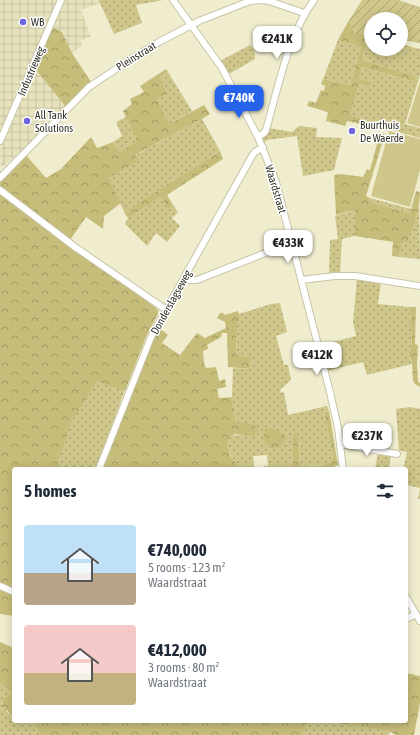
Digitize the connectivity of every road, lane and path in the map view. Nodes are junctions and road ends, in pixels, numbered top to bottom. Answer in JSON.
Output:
{"nodes":[{"id":1,"x":61,"y":0,"type":"edge"},
{"id":2,"x":173,"y":0,"type":"edge"},
{"id":3,"x":314,"y":0,"type":"edge"},
{"id":4,"x":304,"y":13,"type":"junction"},
{"id":5,"x":192,"y":25,"type":"junction"},
{"id":6,"x":258,"y":137,"type":"junction"},
{"id":7,"x":0,"y":141,"type":"edge"},
{"id":8,"x":263,"y":146,"type":"junction"},
{"id":9,"x":0,"y":178,"type":"edge"},
{"id":10,"x":0,"y":190,"type":"edge"},
{"id":11,"x":292,"y":245,"type":"junction"},
{"id":12,"x":183,"y":280,"type":"junction"},
{"id":13,"x":301,"y":280,"type":"junction"},
{"id":14,"x":420,"y":286,"type":"edge"},
{"id":15,"x":165,"y":309,"type":"junction"},
{"id":16,"x":340,"y":444,"type":"junction"},
{"id":17,"x":397,"y":454,"type":"dead end"},
{"id":18,"x":100,"y":467,"type":"edge"},
{"id":19,"x":343,"y":467,"type":"edge"},
{"id":20,"x":0,"y":586,"type":"edge"},
{"id":21,"x":12,"y":591,"type":"edge"},
{"id":22,"x":408,"y":600,"type":"edge"},
{"id":23,"x":416,"y":614,"type":"junction"},
{"id":24,"x":408,"y":618,"type":"edge"},
{"id":25,"x":420,"y":621,"type":"edge"}],
"edges":[{"from":1,"to":7,"type":"street","name":"Industrieweg"},
{"from":2,"to":5,"type":"street","name":"Waardstraat"},
{"from":3,"to":4,"type":"street"},
{"from":4,"to":5,"type":"street","name":"Pleinstraat"},
{"from":4,"to":6,"type":"street"},
{"from":5,"to":6,"type":"street","name":"Waardstraat"},
{"from":5,"to":9,"type":"street","name":"Pleinstraat"},
{"from":6,"to":8,"type":"street","name":"Waardstraat"},
{"from":8,"to":11,"type":"street","name":"Waardstraat"},
{"from":8,"to":12,"type":"street","name":"Donderslagseweg"},
{"from":10,"to":15,"type":"street"},
{"from":11,"to":12,"type":"street"},
{"from":11,"to":13,"type":"street","name":"Waardstraat"},
{"from":12,"to":15,"type":"street","name":"Donderslagseweg"},
{"from":13,"to":14,"type":"street"},
{"from":13,"to":16,"type":"street","name":"Waardstraat"},
{"from":15,"to":18,"type":"street","name":"Donderslagseweg"},
{"from":16,"to":17,"type":"street"},
{"from":16,"to":19,"type":"street","name":"Waardstraat"},
{"from":20,"to":21,"type":"street"},
{"from":22,"to":23,"type":"street"},
{"from":23,"to":24,"type":"street"},
{"from":23,"to":25,"type":"street"}]}
